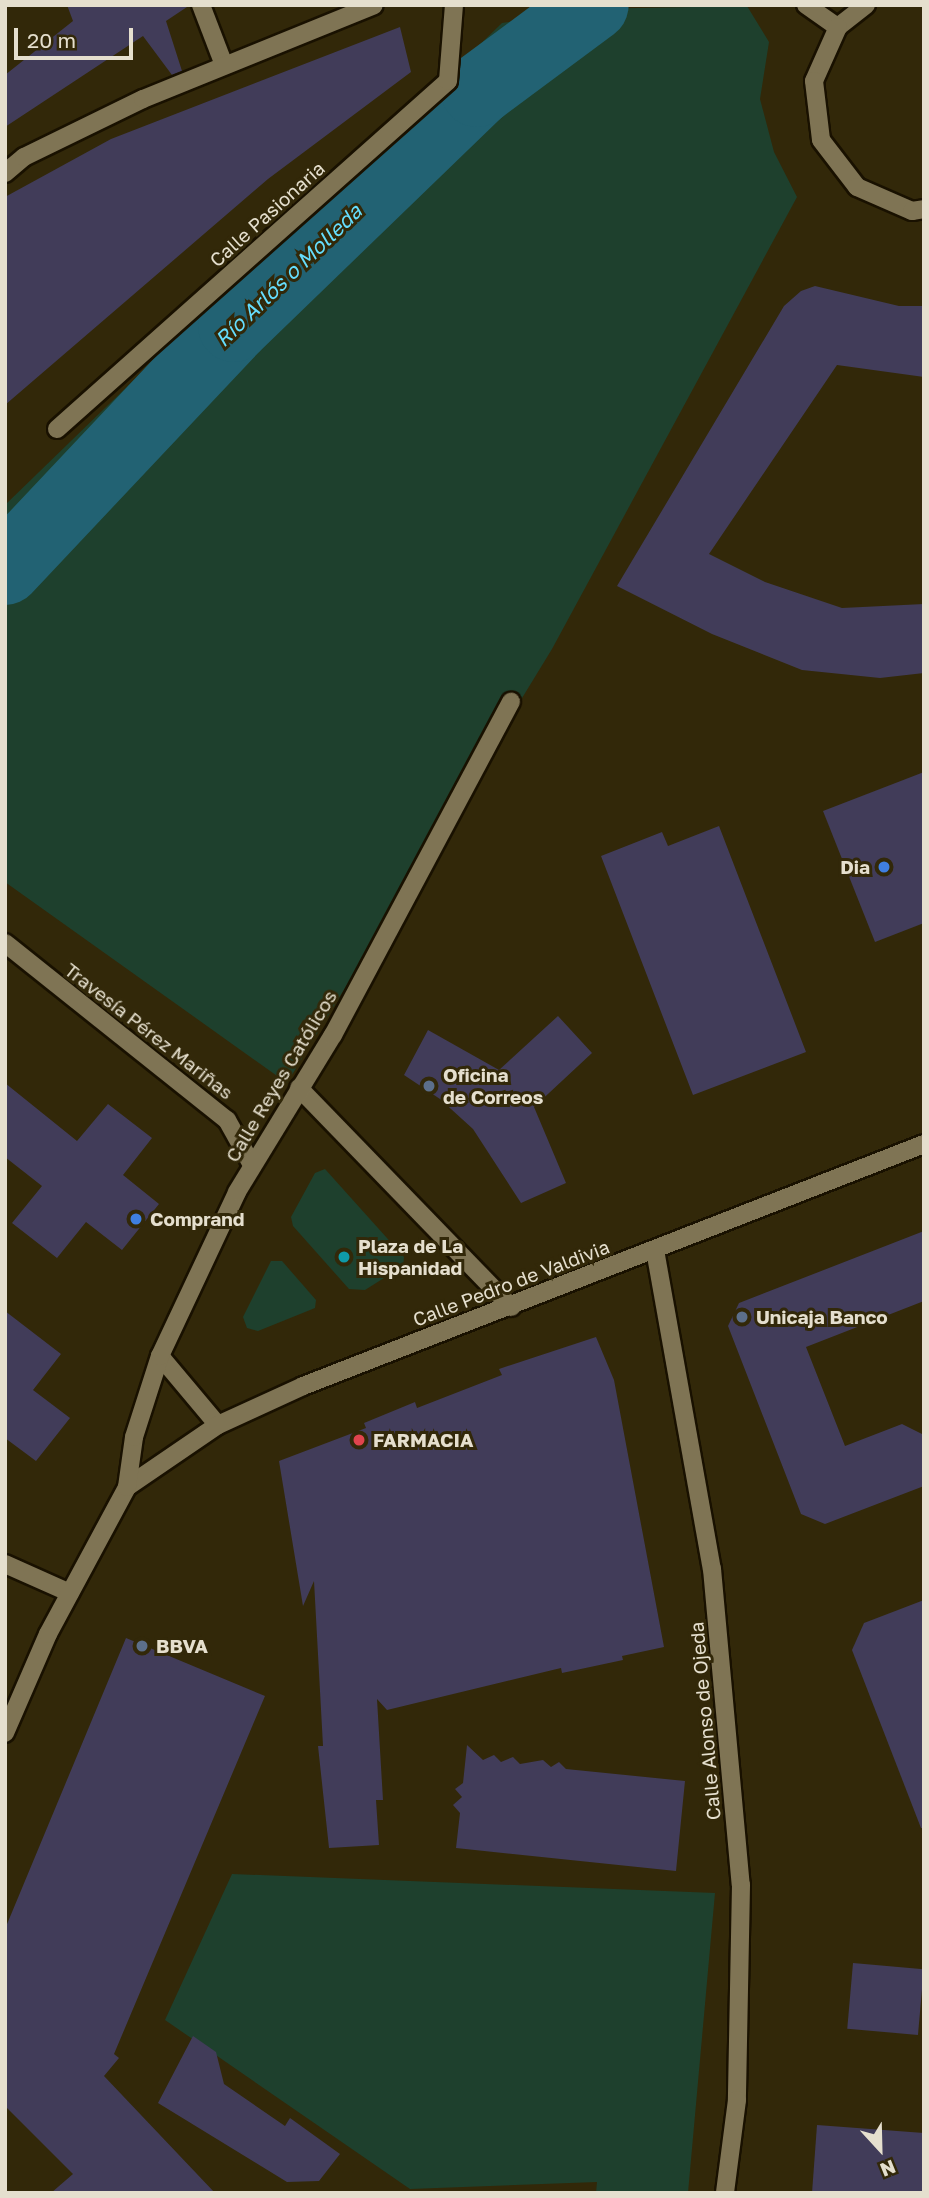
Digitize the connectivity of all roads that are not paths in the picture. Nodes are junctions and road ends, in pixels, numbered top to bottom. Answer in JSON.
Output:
{"nodes":[{"id":1,"x":201,"y":5,"type":"edge"},
{"id":2,"x":374,"y":5,"type":"edge"},
{"id":3,"x":454,"y":5,"type":"edge"},
{"id":4,"x":806,"y":5,"type":"edge"},
{"id":5,"x":866,"y":5,"type":"edge"},
{"id":6,"x":838,"y":27,"type":"junction"},
{"id":7,"x":224,"y":65,"type":"junction"},
{"id":8,"x":5,"y":173,"type":"edge"},
{"id":9,"x":924,"y":209,"type":"edge"},
{"id":10,"x":57,"y":429,"type":"dead end"},
{"id":11,"x":511,"y":702,"type":"dead end"},
{"id":12,"x":5,"y":943,"type":"edge"},
{"id":13,"x":299,"y":1088,"type":"junction"},
{"id":14,"x":924,"y":1144,"type":"edge"},
{"id":15,"x":252,"y":1165,"type":"junction"},
{"id":16,"x":655,"y":1250,"type":"junction"},
{"id":17,"x":511,"y":1307,"type":"junction"},
{"id":18,"x":160,"y":1356,"type":"junction"},
{"id":19,"x":218,"y":1425,"type":"junction"},
{"id":20,"x":127,"y":1487,"type":"junction"},
{"id":21,"x":5,"y":1564,"type":"edge"},
{"id":22,"x":70,"y":1593,"type":"junction"},
{"id":23,"x":5,"y":1733,"type":"edge"},
{"id":24,"x":725,"y":2193,"type":"edge"}],
"edges":[{"from":1,"to":7,"type":"street"},
{"from":2,"to":7,"type":"street"},
{"from":3,"to":10,"type":"street","name":"Calle Pasionaria"},
{"from":4,"to":6,"type":"street"},
{"from":5,"to":6,"type":"street"},
{"from":6,"to":9,"type":"street"},
{"from":7,"to":8,"type":"street"},
{"from":11,"to":13,"type":"street","name":"Calle Reyes Católicos"},
{"from":12,"to":15,"type":"street","name":"Travesía Pérez Mariñas"},
{"from":13,"to":15,"type":"street","name":"Calle Reyes Católicos"},
{"from":13,"to":17,"type":"street"},
{"from":14,"to":16,"type":"street","name":"Calle Pedro de Valdivia"},
{"from":15,"to":18,"type":"street","name":"Calle Reyes Católicos"},
{"from":16,"to":17,"type":"street","name":"Calle Pedro de Valdivia"},
{"from":16,"to":24,"type":"street","name":"Calle Alonso de Ojeda"},
{"from":17,"to":19,"type":"street","name":"Calle Pedro de Valdivia"},
{"from":18,"to":19,"type":"street"},
{"from":18,"to":20,"type":"street","name":"Calle Reyes Católicos"},
{"from":19,"to":20,"type":"street","name":"Calle Pedro de Valdivia"},
{"from":20,"to":22,"type":"street"},
{"from":21,"to":22,"type":"street"},
{"from":22,"to":23,"type":"street"}]}
